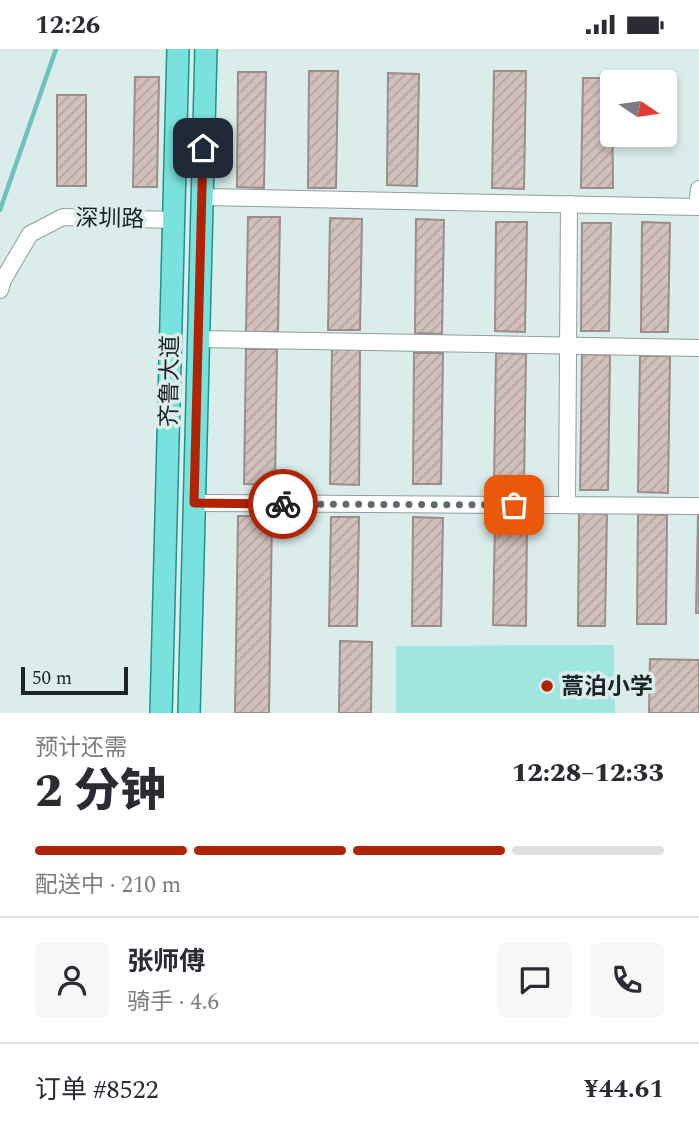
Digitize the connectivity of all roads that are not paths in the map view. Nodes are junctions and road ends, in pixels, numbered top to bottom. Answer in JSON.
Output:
{"nodes":[{"id":1,"x":178,"y":49,"type":"edge"},
{"id":2,"x":206,"y":49,"type":"edge"},
{"id":3,"x":699,"y":189,"type":"edge"},
{"id":4,"x":202,"y":197,"type":"junction"},
{"id":5,"x":569,"y":204,"type":"junction"},
{"id":6,"x":698,"y":207,"type":"edge"},
{"id":7,"x":173,"y":220,"type":"junction"},
{"id":8,"x":0,"y":290,"type":"edge"},
{"id":9,"x":198,"y":339,"type":"junction"},
{"id":10,"x":568,"y":345,"type":"junction"},
{"id":11,"x":699,"y":348,"type":"edge"},
{"id":12,"x":194,"y":503,"type":"junction"},
{"id":13,"x":567,"y":505,"type":"junction"},
{"id":14,"x":699,"y":506,"type":"edge"},
{"id":15,"x":161,"y":713,"type":"edge"},
{"id":16,"x":189,"y":713,"type":"edge"}],
"edges":[{"from":1,"to":7,"type":"main road","name":"齐鲁大道"},
{"from":2,"to":4,"type":"main road","name":"齐鲁大道"},
{"from":3,"to":6,"type":"street"},
{"from":4,"to":5,"type":"street"},
{"from":4,"to":9,"type":"main road","name":"齐鲁大道"},
{"from":5,"to":6,"type":"street"},
{"from":5,"to":10,"type":"street"},
{"from":7,"to":8,"type":"street","name":"深圳路"},
{"from":7,"to":15,"type":"main road","name":"齐鲁大道"},
{"from":9,"to":10,"type":"street"},
{"from":9,"to":12,"type":"main road","name":"齐鲁大道"},
{"from":10,"to":11,"type":"street"},
{"from":10,"to":13,"type":"street"},
{"from":12,"to":13,"type":"street"},
{"from":12,"to":16,"type":"main road","name":"齐鲁大道"},
{"from":13,"to":14,"type":"street"}]}
